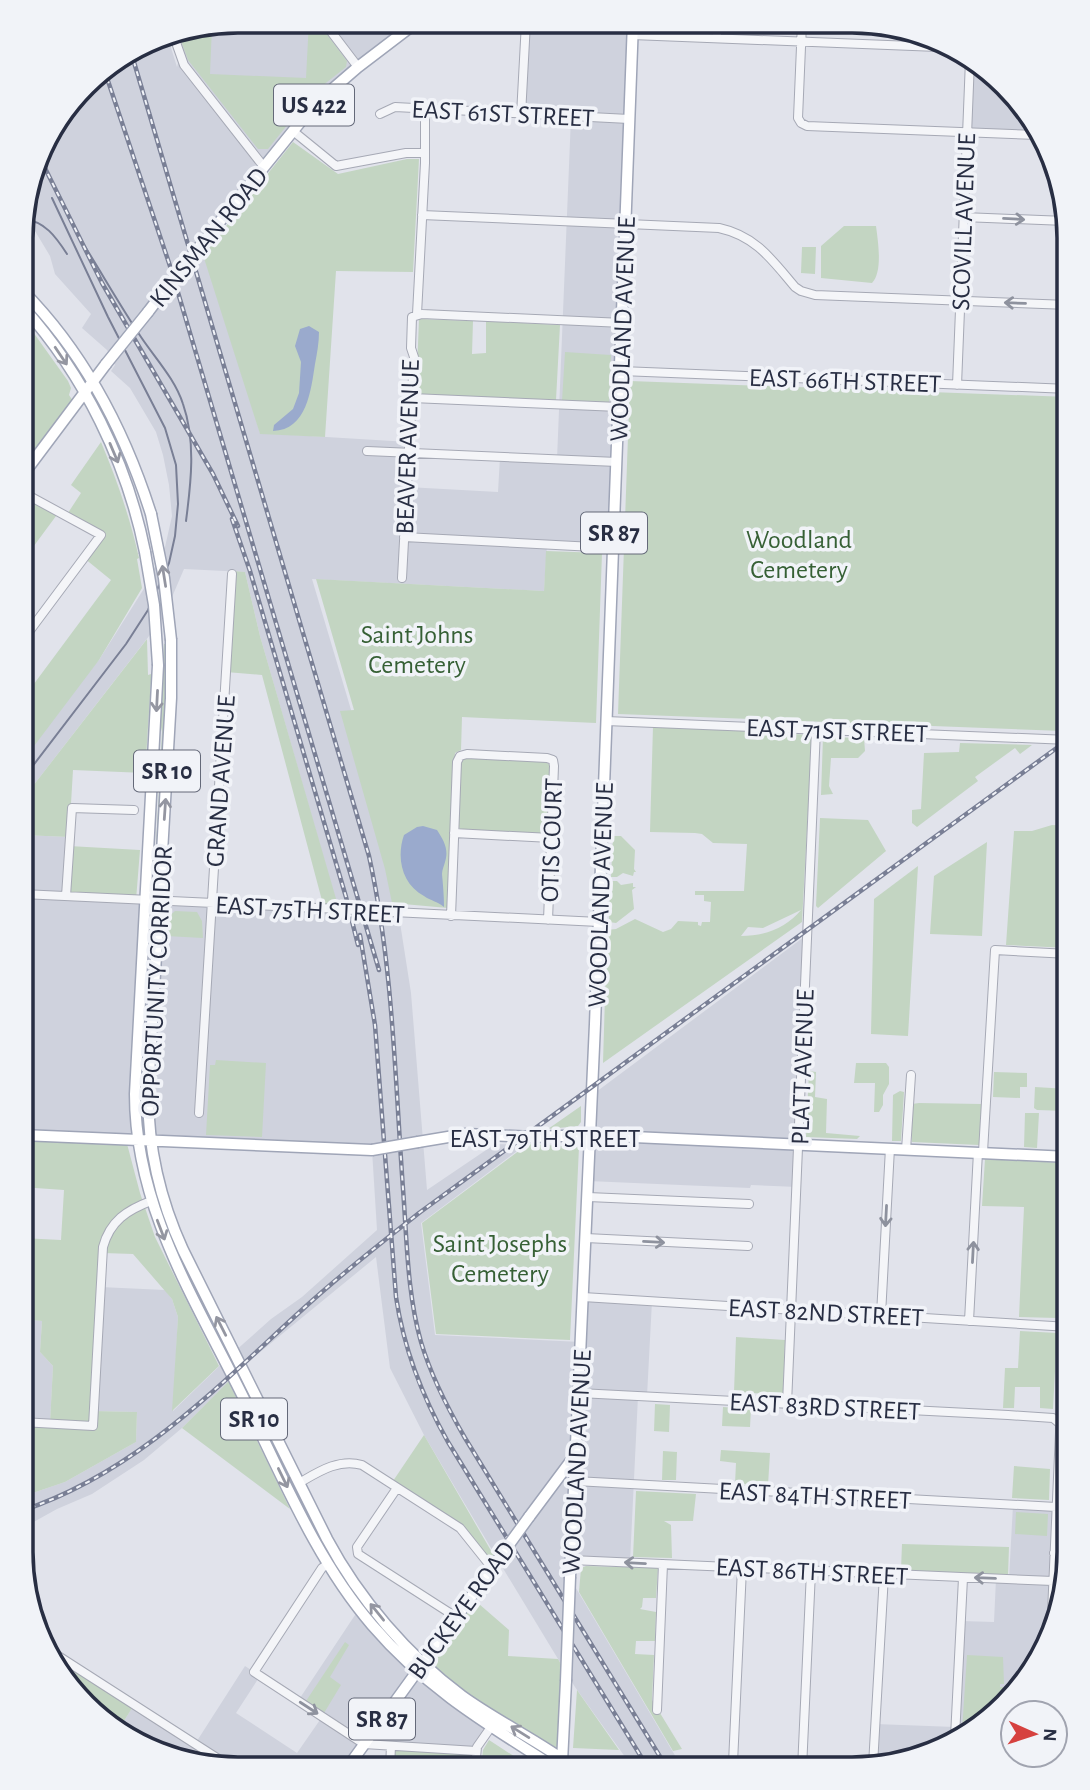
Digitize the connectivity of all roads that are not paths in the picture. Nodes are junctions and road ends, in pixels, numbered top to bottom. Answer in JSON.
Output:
{"nodes":[{"id":1,"x":717,"y":33,"type":"edge"},
{"id":2,"x":801,"y":33,"type":"edge"},
{"id":3,"x":333,"y":34,"type":"edge"},
{"id":4,"x":402,"y":34,"type":"edge"},
{"id":5,"x":525,"y":34,"type":"edge"},
{"id":6,"x":632,"y":35,"type":"joint"},
{"id":7,"x":717,"y":38,"type":"junction"},
{"id":8,"x":801,"y":42,"type":"junction"},
{"id":9,"x":176,"y":43,"type":"edge"},
{"id":10,"x":923,"y":46,"type":"edge"},
{"id":11,"x":358,"y":67,"type":"junction"},
{"id":12,"x":969,"y":71,"type":"edge"},
{"id":13,"x":425,"y":110,"type":"junction"},
{"id":14,"x":380,"y":114,"type":"dead end"},
{"id":15,"x":521,"y":115,"type":"junction"},
{"id":16,"x":629,"y":119,"type":"junction"},
{"id":17,"x":293,"y":131,"type":"junction"},
{"id":18,"x":966,"y":132,"type":"junction"},
{"id":19,"x":1028,"y":135,"type":"edge"},
{"id":20,"x":423,"y":153,"type":"junction"},
{"id":21,"x":264,"y":167,"type":"junction"},
{"id":22,"x":422,"y":215,"type":"junction"},
{"id":23,"x":963,"y":217,"type":"junction"},
{"id":24,"x":1056,"y":221,"type":"edge"},
{"id":25,"x":625,"y":223,"type":"junction"},
{"id":26,"x":960,"y":301,"type":"junction"},
{"id":27,"x":33,"y":302,"type":"edge"},
{"id":28,"x":1057,"y":305,"type":"edge"},
{"id":29,"x":415,"y":315,"type":"junction"},
{"id":30,"x":33,"y":320,"type":"edge"},
{"id":31,"x":623,"y":323,"type":"junction"},
{"id":32,"x":621,"y":371,"type":"junction"},
{"id":33,"x":92,"y":382,"type":"junction"},
{"id":34,"x":957,"y":385,"type":"junction"},
{"id":35,"x":1057,"y":389,"type":"edge"},
{"id":36,"x":83,"y":393,"type":"junction"},
{"id":37,"x":412,"y":398,"type":"junction"},
{"id":38,"x":619,"y":407,"type":"junction"},
{"id":39,"x":367,"y":451,"type":"dead end"},
{"id":40,"x":409,"y":453,"type":"junction"},
{"id":41,"x":33,"y":461,"type":"edge"},
{"id":42,"x":617,"y":462,"type":"junction"},
{"id":43,"x":33,"y":498,"type":"edge"},
{"id":44,"x":404,"y":537,"type":"junction"},
{"id":45,"x":613,"y":548,"type":"junction"},
{"id":46,"x":232,"y":574,"type":"dead end"},
{"id":47,"x":402,"y":578,"type":"dead end"},
{"id":48,"x":33,"y":621,"type":"edge"},
{"id":49,"x":606,"y":721,"type":"junction"},
{"id":50,"x":816,"y":729,"type":"junction"},
{"id":51,"x":1057,"y":739,"type":"edge"},
{"id":52,"x":134,"y":810,"type":"dead end"},
{"id":53,"x":454,"y":833,"type":"junction"},
{"id":54,"x":551,"y":838,"type":"junction"},
{"id":55,"x":33,"y":894,"type":"edge"},
{"id":56,"x":66,"y":896,"type":"junction"},
{"id":57,"x":145,"y":901,"type":"junction"},
{"id":58,"x":158,"y":901,"type":"junction"},
{"id":59,"x":212,"y":904,"type":"junction"},
{"id":60,"x":451,"y":916,"type":"junction"},
{"id":61,"x":548,"y":920,"type":"junction"},
{"id":62,"x":599,"y":922,"type":"junction"},
{"id":63,"x":1056,"y":953,"type":"edge"},
{"id":64,"x":911,"y":1075,"type":"dead end"},
{"id":65,"x":199,"y":1113,"type":"dead end"},
{"id":66,"x":33,"y":1135,"type":"edge"},
{"id":67,"x":590,"y":1135,"type":"junction"},
{"id":68,"x":138,"y":1140,"type":"junction"},
{"id":69,"x":150,"y":1141,"type":"junction"},
{"id":70,"x":799,"y":1144,"type":"junction"},
{"id":71,"x":890,"y":1148,"type":"junction"},
{"id":72,"x":906,"y":1150,"type":"junction"},
{"id":73,"x":980,"y":1152,"type":"junction"},
{"id":74,"x":1056,"y":1156,"type":"edge"},
{"id":75,"x":588,"y":1197,"type":"junction"},
{"id":76,"x":151,"y":1201,"type":"junction"},
{"id":77,"x":749,"y":1204,"type":"dead end"},
{"id":78,"x":586,"y":1238,"type":"junction"},
{"id":79,"x":748,"y":1246,"type":"dead end"},
{"id":80,"x":583,"y":1297,"type":"junction"},
{"id":81,"x":791,"y":1310,"type":"junction"},
{"id":82,"x":881,"y":1315,"type":"junction"},
{"id":83,"x":969,"y":1321,"type":"junction"},
{"id":84,"x":1056,"y":1326,"type":"edge"},
{"id":85,"x":579,"y":1393,"type":"junction"},
{"id":86,"x":787,"y":1404,"type":"junction"},
{"id":87,"x":1056,"y":1419,"type":"edge"},
{"id":88,"x":33,"y":1423,"type":"edge"},
{"id":89,"x":576,"y":1454,"type":"junction"},
{"id":90,"x":575,"y":1481,"type":"junction"},
{"id":91,"x":299,"y":1483,"type":"junction"},
{"id":92,"x":397,"y":1488,"type":"junction"},
{"id":93,"x":1056,"y":1504,"type":"joint"},
{"id":94,"x":1054,"y":1553,"type":"joint"},
{"id":95,"x":571,"y":1560,"type":"junction"},
{"id":96,"x":328,"y":1564,"type":"junction"},
{"id":97,"x":494,"y":1564,"type":"junction"},
{"id":98,"x":663,"y":1564,"type":"junction"},
{"id":99,"x":742,"y":1568,"type":"junction"},
{"id":100,"x":811,"y":1571,"type":"junction"},
{"id":101,"x":884,"y":1575,"type":"junction"},
{"id":102,"x":963,"y":1577,"type":"junction"},
{"id":103,"x":1053,"y":1581,"type":"junction"},
{"id":104,"x":1054,"y":1587,"type":"edge"},
{"id":105,"x":456,"y":1617,"type":"junction"},
{"id":106,"x":65,"y":1660,"type":"edge"},
{"id":107,"x":420,"y":1667,"type":"junction"},
{"id":108,"x":657,"y":1710,"type":"dead end"},
{"id":109,"x":491,"y":1727,"type":"junction"},
{"id":110,"x":955,"y":1728,"type":"edge"},
{"id":111,"x":364,"y":1744,"type":"junction"},
{"id":112,"x":391,"y":1746,"type":"junction"},
{"id":113,"x":476,"y":1751,"type":"junction"},
{"id":114,"x":213,"y":1755,"type":"edge"},
{"id":115,"x":874,"y":1755,"type":"edge"},
{"id":116,"x":355,"y":1757,"type":"edge"},
{"id":117,"x":390,"y":1757,"type":"edge"},
{"id":118,"x":476,"y":1757,"type":"edge"},
{"id":119,"x":545,"y":1757,"type":"edge"},
{"id":120,"x":549,"y":1757,"type":"edge"},
{"id":121,"x":561,"y":1757,"type":"edge"},
{"id":122,"x":733,"y":1757,"type":"edge"},
{"id":123,"x":803,"y":1757,"type":"edge"}],
"edges":[{"from":1,"to":7,"type":"street"},
{"from":2,"to":8,"type":"street"},
{"from":3,"to":11,"type":"street"},
{"from":4,"to":11,"type":"main road","name":"KINSMAN ROAD","number":"US 422"},
{"from":5,"to":15,"type":"street"},
{"from":6,"to":7,"type":"street"},
{"from":6,"to":16,"type":"main road","name":"WOODLAND AVENUE","number":"SR 87"},
{"from":7,"to":8,"type":"street"},
{"from":8,"to":10,"type":"street"},
{"from":8,"to":18,"type":"street"},
{"from":9,"to":21,"type":"street"},
{"from":11,"to":17,"type":"main road","name":"KINSMAN ROAD","number":"US 422"},
{"from":12,"to":18,"type":"street","name":"SCOVILL AVENUE"},
{"from":13,"to":14,"type":"street","name":"EAST 61ST STREET"},
{"from":13,"to":15,"type":"street","name":"EAST 61ST STREET"},
{"from":13,"to":20,"type":"street","name":"BEAVER AVENUE"},
{"from":15,"to":16,"type":"street","name":"EAST 61ST STREET"},
{"from":16,"to":25,"type":"main road","name":"WOODLAND AVENUE","number":"SR 87"},
{"from":17,"to":20,"type":"street"},
{"from":17,"to":21,"type":"main road","name":"KINSMAN ROAD","number":"US 422"},
{"from":18,"to":19,"type":"street"},
{"from":18,"to":23,"type":"street","name":"SCOVILL AVENUE"},
{"from":20,"to":22,"type":"street","name":"BEAVER AVENUE"},
{"from":21,"to":33,"type":"main road","name":"KINSMAN ROAD","number":"US 422","bridge":true},
{"from":22,"to":25,"type":"street"},
{"from":22,"to":29,"type":"street","name":"BEAVER AVENUE"},
{"from":23,"to":24,"type":"street","one_way":true},
{"from":23,"to":26,"type":"street","name":"SCOVILL AVENUE"},
{"from":25,"to":26,"type":"street"},
{"from":25,"to":31,"type":"main road","name":"WOODLAND AVENUE","number":"SR 87"},
{"from":28,"to":26,"type":"street","one_way":true},
{"from":26,"to":34,"type":"street","name":"SCOVILL AVENUE"},
{"from":27,"to":33,"type":"main road","name":"OPPORTUNITY CORRIDOR","number":"SR 10"},
{"from":29,"to":31,"type":"street"},
{"from":29,"to":37,"type":"street","name":"BEAVER AVENUE"},
{"from":30,"to":36,"type":"main road","name":"OPPORTUNITY CORRIDOR","number":"SR 10","one_way":true},
{"from":31,"to":32,"type":"main road","name":"WOODLAND AVENUE","number":"SR 87"},
{"from":32,"to":34,"type":"street","name":"EAST 66TH STREET"},
{"from":32,"to":38,"type":"main road","name":"WOODLAND AVENUE","number":"SR 87"},
{"from":33,"to":36,"type":"main road","name":"KINSMAN ROAD","number":"US 422"},
{"from":58,"to":33,"type":"main road","name":"OPPORTUNITY CORRIDOR","number":"SR 10","one_way":true,"bridge":true},
{"from":34,"to":35,"type":"street","name":"EAST 66TH STREET"},
{"from":36,"to":41,"type":"main road","name":"KINSMAN ROAD","number":"US 422"},
{"from":36,"to":57,"type":"main road","name":"OPPORTUNITY CORRIDOR","number":"SR 10","one_way":true,"bridge":true},
{"from":37,"to":38,"type":"street"},
{"from":37,"to":40,"type":"street","name":"BEAVER AVENUE"},
{"from":38,"to":42,"type":"main road","name":"WOODLAND AVENUE","number":"SR 87"},
{"from":39,"to":40,"type":"street"},
{"from":40,"to":42,"type":"street"},
{"from":40,"to":44,"type":"street","name":"BEAVER AVENUE"},
{"from":42,"to":45,"type":"main road","name":"WOODLAND AVENUE","number":"SR 87"},
{"from":43,"to":48,"type":"street"},
{"from":44,"to":45,"type":"street"},
{"from":44,"to":47,"type":"street","name":"BEAVER AVENUE"},
{"from":45,"to":49,"type":"main road","name":"WOODLAND AVENUE","number":"SR 87"},
{"from":46,"to":59,"type":"street","name":"GRAND AVENUE"},
{"from":49,"to":50,"type":"street","name":"EAST 71ST STREET"},
{"from":49,"to":62,"type":"main road","name":"WOODLAND AVENUE","number":"SR 87"},
{"from":50,"to":51,"type":"street","name":"EAST 71ST STREET"},
{"from":50,"to":70,"type":"street","name":"PLATT AVENUE"},
{"from":52,"to":56,"type":"street"},
{"from":53,"to":54,"type":"street"},
{"from":53,"to":54,"type":"street","name":"OTIS COURT"},
{"from":53,"to":60,"type":"street"},
{"from":54,"to":61,"type":"street","name":"OTIS COURT"},
{"from":55,"to":56,"type":"street","name":"EAST 75TH STREET"},
{"from":56,"to":57,"type":"street","name":"EAST 75TH STREET"},
{"from":57,"to":58,"type":"street","name":"EAST 75TH STREET"},
{"from":57,"to":68,"type":"main road","name":"OPPORTUNITY CORRIDOR","number":"SR 10"},
{"from":58,"to":59,"type":"street","name":"EAST 75TH STREET"},
{"from":58,"to":69,"type":"main road","name":"OPPORTUNITY CORRIDOR","number":"SR 10"},
{"from":59,"to":60,"type":"street","name":"EAST 75TH STREET","bridge":true},
{"from":59,"to":65,"type":"street","name":"GRAND AVENUE"},
{"from":60,"to":61,"type":"street","name":"EAST 75TH STREET"},
{"from":61,"to":62,"type":"street","name":"EAST 75TH STREET"},
{"from":62,"to":67,"type":"main road","name":"WOODLAND AVENUE","number":"SR 87"},
{"from":63,"to":73,"type":"street"},
{"from":64,"to":72,"type":"street"},
{"from":66,"to":68,"type":"main road","name":"EAST 79TH STREET"},
{"from":67,"to":69,"type":"main road","name":"EAST 79TH STREET","bridge":true},
{"from":67,"to":70,"type":"main road","name":"EAST 79TH STREET"},
{"from":67,"to":75,"type":"main road","name":"WOODLAND AVENUE","number":"SR 87"},
{"from":68,"to":69,"type":"main road","name":"EAST 79TH STREET"},
{"from":68,"to":76,"type":"main road","name":"OPPORTUNITY CORRIDOR","number":"SR 10"},
{"from":91,"to":69,"type":"main road","name":"OPPORTUNITY CORRIDOR","number":"SR 10","one_way":true},
{"from":70,"to":71,"type":"main road","name":"EAST 79TH STREET"},
{"from":70,"to":81,"type":"street","name":"PLATT AVENUE"},
{"from":71,"to":72,"type":"main road","name":"EAST 79TH STREET"},
{"from":71,"to":82,"type":"street","one_way":true},
{"from":72,"to":73,"type":"main road","name":"EAST 79TH STREET"},
{"from":73,"to":74,"type":"main road","name":"EAST 79TH STREET"},
{"from":83,"to":73,"type":"street","one_way":true},
{"from":75,"to":77,"type":"street"},
{"from":75,"to":78,"type":"main road","name":"WOODLAND AVENUE","number":"SR 87"},
{"from":76,"to":88,"type":"street"},
{"from":76,"to":96,"type":"main road","name":"OPPORTUNITY CORRIDOR","number":"SR 10","one_way":true},
{"from":78,"to":79,"type":"street","one_way":true},
{"from":78,"to":80,"type":"main road","name":"WOODLAND AVENUE","number":"SR 87"},
{"from":80,"to":81,"type":"street","name":"EAST 82ND STREET"},
{"from":80,"to":85,"type":"main road","name":"WOODLAND AVENUE","number":"SR 87"},
{"from":81,"to":82,"type":"street","name":"EAST 82ND STREET"},
{"from":81,"to":86,"type":"street","name":"PLATT AVENUE"},
{"from":82,"to":83,"type":"street","name":"EAST 82ND STREET"},
{"from":83,"to":84,"type":"street","name":"EAST 82ND STREET"},
{"from":85,"to":86,"type":"street","name":"EAST 83RD STREET"},
{"from":85,"to":89,"type":"main road","name":"WOODLAND AVENUE","number":"SR 87"},
{"from":86,"to":87,"type":"street","name":"EAST 83RD STREET"},
{"from":89,"to":90,"type":"main road","name":"WOODLAND AVENUE"},
{"from":89,"to":97,"type":"main road","name":"BUCKEYE ROAD","number":"SR 87","bridge":true},
{"from":90,"to":93,"type":"street","name":"EAST 84TH STREET"},
{"from":90,"to":95,"type":"main road","name":"WOODLAND AVENUE"},
{"from":91,"to":92,"type":"street"},
{"from":107,"to":91,"type":"main road","name":"OPPORTUNITY CORRIDOR","number":"SR 10","one_way":true},
{"from":92,"to":97,"type":"street"},
{"from":92,"to":105,"type":"street"},
{"from":93,"to":94,"type":"street"},
{"from":94,"to":103,"type":"street"},
{"from":98,"to":95,"type":"street","name":"EAST 86TH STREET","one_way":true},
{"from":95,"to":121,"type":"main road","name":"WOODLAND AVENUE","bridge":true},
{"from":96,"to":107,"type":"main road","name":"OPPORTUNITY CORRIDOR","number":"SR 10"},
{"from":96,"to":111,"type":"street","one_way":true},
{"from":97,"to":105,"type":"main road","name":"BUCKEYE ROAD","number":"SR 87"},
{"from":98,"to":99,"type":"street","name":"EAST 86TH STREET"},
{"from":98,"to":108,"type":"street"},
{"from":99,"to":100,"type":"street","name":"EAST 86TH STREET"},
{"from":99,"to":122,"type":"street"},
{"from":100,"to":101,"type":"street","name":"EAST 86TH STREET"},
{"from":100,"to":123,"type":"street"},
{"from":101,"to":102,"type":"street","name":"EAST 86TH STREET"},
{"from":101,"to":115,"type":"street"},
{"from":103,"to":102,"type":"street","name":"EAST 86TH STREET","one_way":true},
{"from":102,"to":110,"type":"street"},
{"from":103,"to":104,"type":"street"},
{"from":105,"to":107,"type":"main road","name":"BUCKEYE ROAD","number":"SR 87"},
{"from":106,"to":114,"type":"street"},
{"from":107,"to":109,"type":"main road","name":"OPPORTUNITY CORRIDOR","number":"SR 10"},
{"from":107,"to":111,"type":"main road","name":"BUCKEYE ROAD","number":"SR 87"},
{"from":120,"to":107,"type":"main road","name":"OPPORTUNITY CORRIDOR","number":"SR 10","one_way":true},
{"from":109,"to":113,"type":"street"},
{"from":109,"to":119,"type":"main road","name":"OPPORTUNITY CORRIDOR","number":"SR 10"},
{"from":111,"to":112,"type":"street"},
{"from":111,"to":116,"type":"main road","name":"BUCKEYE ROAD","number":"SR 87"},
{"from":112,"to":113,"type":"street"},
{"from":112,"to":117,"type":"street"},
{"from":113,"to":118,"type":"street"}]}
